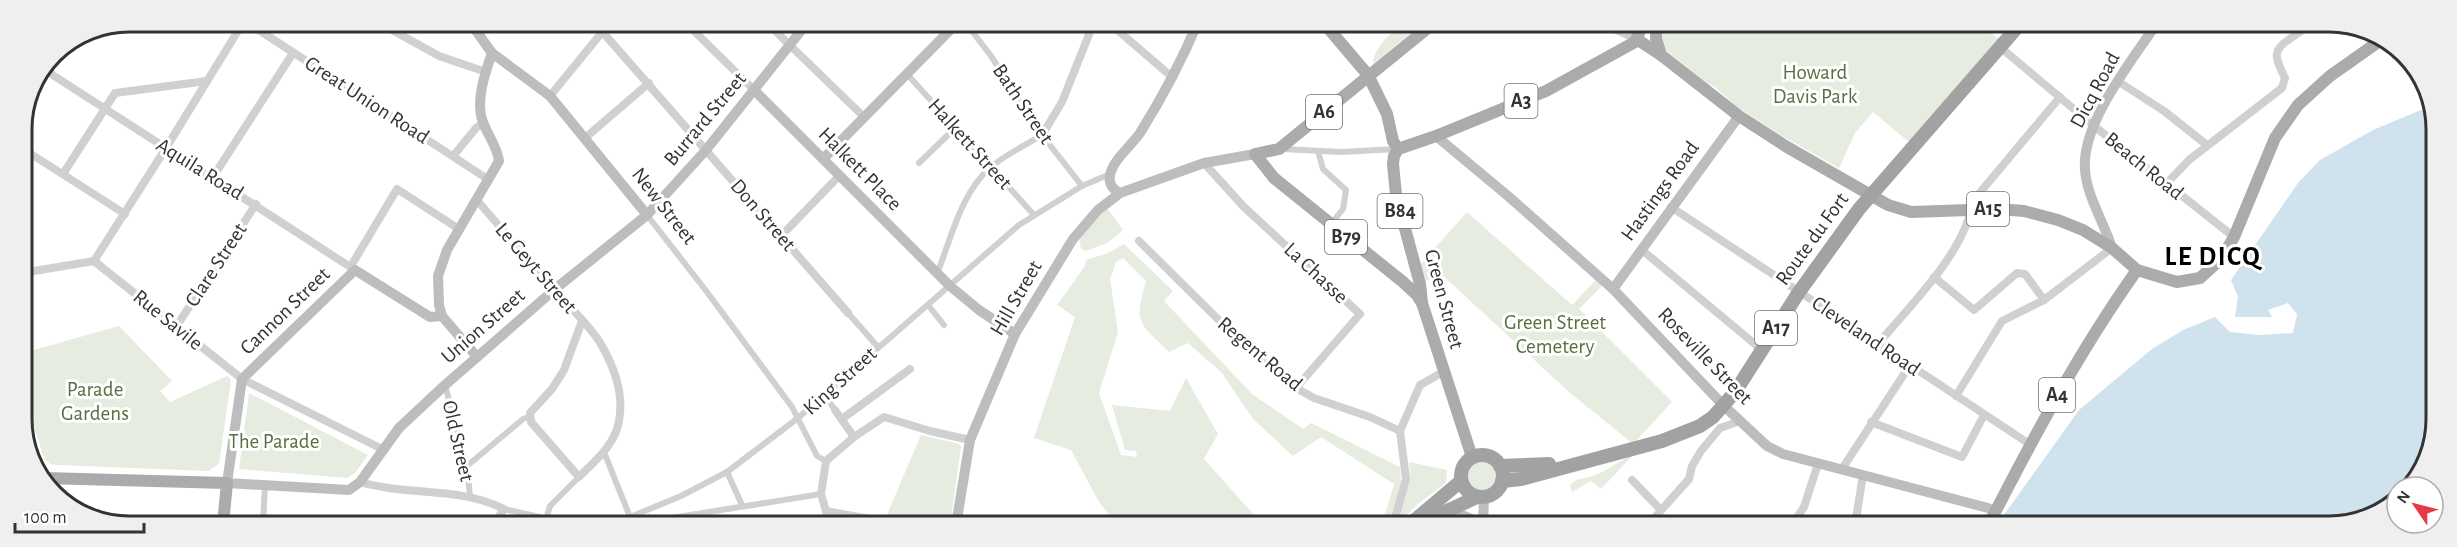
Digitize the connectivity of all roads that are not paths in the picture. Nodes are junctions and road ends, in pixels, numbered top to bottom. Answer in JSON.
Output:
{"nodes":[{"id":1,"x":237,"y":32,"type":"edge"},
{"id":2,"x":261,"y":32,"type":"edge"},
{"id":3,"x":396,"y":32,"type":"edge"},
{"id":4,"x":478,"y":32,"type":"edge"},
{"id":5,"x":482,"y":32,"type":"edge"},
{"id":6,"x":602,"y":32,"type":"edge"},
{"id":7,"x":604,"y":32,"type":"edge"},
{"id":8,"x":697,"y":32,"type":"edge"},
{"id":9,"x":776,"y":32,"type":"edge"},
{"id":10,"x":800,"y":32,"type":"edge"},
{"id":11,"x":948,"y":32,"type":"edge"},
{"id":12,"x":973,"y":32,"type":"edge"},
{"id":13,"x":1090,"y":32,"type":"edge"},
{"id":14,"x":1120,"y":32,"type":"edge"},
{"id":15,"x":1193,"y":32,"type":"edge"},
{"id":16,"x":1336,"y":32,"type":"edge"},
{"id":17,"x":1422,"y":32,"type":"edge"},
{"id":18,"x":1621,"y":32,"type":"edge"},
{"id":19,"x":1640,"y":32,"type":"edge"},
{"id":20,"x":1656,"y":32,"type":"edge"},
{"id":21,"x":2014,"y":32,"type":"edge"},
{"id":22,"x":2151,"y":32,"type":"edge"},
{"id":23,"x":2300,"y":32,"type":"edge"},
{"id":24,"x":480,"y":35,"type":"junction"},
{"id":25,"x":1636,"y":41,"type":"junction"},
{"id":26,"x":2376,"y":44,"type":"edge"},
{"id":27,"x":789,"y":45,"type":"junction"},
{"id":28,"x":2001,"y":47,"type":"junction"},
{"id":29,"x":293,"y":53,"type":"junction"},
{"id":30,"x":492,"y":53,"type":"junction"},
{"id":31,"x":1662,"y":55,"type":"junction"},
{"id":32,"x":486,"y":72,"type":"junction"},
{"id":33,"x":50,"y":73,"type":"edge"},
{"id":34,"x":906,"y":75,"type":"junction"},
{"id":35,"x":1368,"y":75,"type":"junction"},
{"id":36,"x":1172,"y":77,"type":"junction"},
{"id":37,"x":207,"y":81,"type":"junction"},
{"id":38,"x":2119,"y":82,"type":"junction"},
{"id":39,"x":649,"y":83,"type":"junction"},
{"id":40,"x":755,"y":91,"type":"junction"},
{"id":41,"x":550,"y":96,"type":"junction"},
{"id":42,"x":2060,"y":97,"type":"junction"},
{"id":43,"x":105,"y":109,"type":"junction"},
{"id":44,"x":1739,"y":116,"type":"junction"},
{"id":45,"x":864,"y":117,"type":"junction"},
{"id":46,"x":483,"y":123,"type":"junction"},
{"id":47,"x":2094,"y":126,"type":"junction"},
{"id":48,"x":955,"y":128,"type":"junction"},
{"id":49,"x":1042,"y":135,"type":"junction"},
{"id":50,"x":1436,"y":136,"type":"junction"},
{"id":51,"x":585,"y":138,"type":"junction"},
{"id":52,"x":2207,"y":145,"type":"junction"},
{"id":53,"x":166,"y":148,"type":"junction"},
{"id":54,"x":1279,"y":149,"type":"junction"},
{"id":55,"x":1398,"y":149,"type":"junction"},
{"id":56,"x":706,"y":150,"type":"junction"},
{"id":57,"x":1318,"y":151,"type":"junction"},
{"id":58,"x":1255,"y":154,"type":"junction"},
{"id":59,"x":32,"y":155,"type":"edge"},
{"id":60,"x":454,"y":155,"type":"junction"},
{"id":61,"x":823,"y":159,"type":"junction"},
{"id":62,"x":919,"y":163,"type":"dead end"},
{"id":63,"x":1204,"y":163,"type":"junction"},
{"id":64,"x":992,"y":166,"type":"junction"},
{"id":65,"x":63,"y":174,"type":"junction"},
{"id":66,"x":1110,"y":174,"type":"junction"},
{"id":67,"x":839,"y":176,"type":"junction"},
{"id":68,"x":213,"y":177,"type":"junction"},
{"id":69,"x":489,"y":180,"type":"junction"},
{"id":70,"x":2166,"y":184,"type":"junction"},
{"id":71,"x":1082,"y":186,"type":"junction"},
{"id":72,"x":1120,"y":193,"type":"junction"},
{"id":73,"x":1870,"y":195,"type":"junction"},
{"id":74,"x":476,"y":199,"type":"junction"},
{"id":75,"x":256,"y":204,"type":"junction"},
{"id":76,"x":1671,"y":207,"type":"junction"},
{"id":77,"x":1970,"y":209,"type":"junction"},
{"id":78,"x":125,"y":213,"type":"junction"},
{"id":79,"x":647,"y":214,"type":"junction"},
{"id":80,"x":1034,"y":215,"type":"junction"},
{"id":81,"x":1330,"y":224,"type":"junction"},
{"id":82,"x":459,"y":229,"type":"junction"},
{"id":83,"x":781,"y":236,"type":"junction"},
{"id":84,"x":2234,"y":237,"type":"junction"},
{"id":85,"x":1139,"y":241,"type":"dead end"},
{"id":86,"x":2112,"y":248,"type":"junction"},
{"id":87,"x":1642,"y":250,"type":"junction"},
{"id":88,"x":94,"y":261,"type":"junction"},
{"id":89,"x":353,"y":268,"type":"junction"},
{"id":90,"x":2137,"y":270,"type":"junction"},
{"id":91,"x":32,"y":271,"type":"edge"},
{"id":92,"x":1417,"y":272,"type":"junction"},
{"id":93,"x":937,"y":273,"type":"junction"},
{"id":94,"x":1934,"y":277,"type":"junction"},
{"id":95,"x":1403,"y":282,"type":"junction"},
{"id":96,"x":950,"y":286,"type":"junction"},
{"id":97,"x":555,"y":289,"type":"junction"},
{"id":98,"x":1613,"y":289,"type":"junction"},
{"id":99,"x":1799,"y":292,"type":"junction"},
{"id":100,"x":2044,"y":300,"type":"junction"},
{"id":101,"x":1422,"y":303,"type":"junction"},
{"id":102,"x":928,"y":305,"type":"junction"},
{"id":103,"x":848,"y":313,"type":"joint"},
{"id":104,"x":442,"y":316,"type":"junction"},
{"id":105,"x":582,"y":321,"type":"junction"},
{"id":106,"x":944,"y":325,"type":"dead end"},
{"id":107,"x":176,"y":327,"type":"junction"},
{"id":108,"x":1015,"y":334,"type":"junction"},
{"id":109,"x":1878,"y":344,"type":"junction"},
{"id":110,"x":878,"y":346,"type":"junction"},
{"id":111,"x":1762,"y":350,"type":"junction"},
{"id":112,"x":477,"y":357,"type":"junction"},
{"id":113,"x":1910,"y":365,"type":"junction"},
{"id":114,"x":910,"y":369,"type":"dead end"},
{"id":115,"x":1443,"y":372,"type":"junction"},
{"id":116,"x":242,"y":379,"type":"junction"},
{"id":117,"x":445,"y":386,"type":"junction"},
{"id":118,"x":1296,"y":388,"type":"junction"},
{"id":119,"x":824,"y":394,"type":"junction"},
{"id":120,"x":1956,"y":396,"type":"junction"},
{"id":121,"x":1724,"y":406,"type":"junction"},
{"id":122,"x":835,"y":410,"type":"joint"},
{"id":123,"x":1984,"y":415,"type":"junction"},
{"id":124,"x":798,"y":418,"type":"junction"},
{"id":125,"x":842,"y":419,"type":"junction"},
{"id":126,"x":530,"y":420,"type":"junction"},
{"id":127,"x":1740,"y":421,"type":"junction"},
{"id":128,"x":1871,"y":422,"type":"junction"},
{"id":129,"x":1400,"y":431,"type":"junction"},
{"id":130,"x":854,"y":436,"type":"junction"},
{"id":131,"x":970,"y":440,"type":"junction"},
{"id":132,"x":2031,"y":445,"type":"junction"},
{"id":133,"x":382,"y":449,"type":"junction"},
{"id":134,"x":604,"y":452,"type":"junction"},
{"id":135,"x":1472,"y":457,"type":"junction"},
{"id":136,"x":1590,"y":460,"type":"junction"},
{"id":137,"x":826,"y":461,"type":"junction"},
{"id":138,"x":1818,"y":464,"type":"junction"},
{"id":139,"x":466,"y":466,"type":"junction"},
{"id":140,"x":1500,"y":466,"type":"junction"},
{"id":141,"x":1842,"y":469,"type":"junction"},
{"id":142,"x":726,"y":472,"type":"junction"},
{"id":143,"x":1863,"y":475,"type":"junction"},
{"id":144,"x":51,"y":477,"type":"edge"},
{"id":145,"x":579,"y":477,"type":"junction"},
{"id":146,"x":1632,"y":480,"type":"dead end"},
{"id":147,"x":1461,"y":481,"type":"junction"},
{"id":148,"x":1502,"y":481,"type":"junction"},
{"id":149,"x":360,"y":482,"type":"junction"},
{"id":150,"x":227,"y":483,"type":"junction"},
{"id":151,"x":265,"y":485,"type":"junction"},
{"id":152,"x":821,"y":494,"type":"junction"},
{"id":153,"x":470,"y":496,"type":"junction"},
{"id":154,"x":1481,"y":497,"type":"junction"},
{"id":155,"x":742,"y":506,"type":"junction"},
{"id":156,"x":504,"y":508,"type":"junction"},
{"id":157,"x":1450,"y":510,"type":"junction"},
{"id":158,"x":1661,"y":510,"type":"junction"},
{"id":159,"x":826,"y":511,"type":"junction"},
{"id":160,"x":1995,"y":512,"type":"junction"},
{"id":161,"x":1396,"y":515,"type":"edge"},
{"id":162,"x":1420,"y":515,"type":"edge"},
{"id":163,"x":1438,"y":515,"type":"edge"},
{"id":164,"x":1464,"y":515,"type":"edge"},
{"id":165,"x":1481,"y":515,"type":"edge"},
{"id":166,"x":1656,"y":515,"type":"edge"},
{"id":167,"x":1799,"y":515,"type":"edge"},
{"id":168,"x":1857,"y":515,"type":"edge"},
{"id":169,"x":1993,"y":515,"type":"edge"},
{"id":170,"x":224,"y":516,"type":"edge"},
{"id":171,"x":263,"y":516,"type":"edge"},
{"id":172,"x":499,"y":516,"type":"edge"},
{"id":173,"x":534,"y":516,"type":"edge"},
{"id":174,"x":547,"y":516,"type":"edge"},
{"id":175,"x":630,"y":516,"type":"edge"},
{"id":176,"x":633,"y":516,"type":"edge"},
{"id":177,"x":686,"y":516,"type":"edge"},
{"id":178,"x":827,"y":516,"type":"edge"},
{"id":179,"x":851,"y":516,"type":"edge"},
{"id":180,"x":958,"y":516,"type":"edge"}],
"edges":[{"from":1,"to":37,"type":"street"},
{"from":2,"to":29,"type":"street","name":"Great Union Road"},
{"from":3,"to":32,"type":"street"},
{"from":4,"to":24,"type":"main road","name":"New Street"},
{"from":5,"to":24,"type":"street"},
{"from":6,"to":41,"type":"street"},
{"from":7,"to":39,"type":"street","name":"Don Street"},
{"from":8,"to":40,"type":"street","name":"Halkett Place"},
{"from":9,"to":27,"type":"street"},
{"from":10,"to":27,"type":"main road","name":"Burrard Street"},
{"from":11,"to":34,"type":"main road"},
{"from":12,"to":49,"type":"street","name":"Bath Street"},
{"from":13,"to":49,"type":"street"},
{"from":14,"to":36,"type":"street"},
{"from":15,"to":36,"type":"main road"},
{"from":16,"to":35,"type":"main road"},
{"from":17,"to":35,"type":"main road","number":"A6"},
{"from":18,"to":25,"type":"street"},
{"from":19,"to":25,"type":"main road"},
{"from":20,"to":31,"type":"main road"},
{"from":21,"to":28,"type":"highway","name":"Route du Fort","number":"A17"},
{"from":22,"to":38,"type":"main road","name":"Dicq Road"},
{"from":23,"to":52,"type":"street"},
{"from":24,"to":30,"type":"main road","name":"New Street"},
{"from":25,"to":31,"type":"main road","number":"A15"},
{"from":25,"to":50,"type":"main road","number":"A3"},
{"from":26,"to":84,"type":"main road"},
{"from":27,"to":40,"type":"main road","name":"Burrard Street"},
{"from":27,"to":45,"type":"street"},
{"from":28,"to":42,"type":"street","name":"Beach Road"},
{"from":28,"to":73,"type":"highway","name":"Route du Fort","number":"A17"},
{"from":29,"to":60,"type":"street","name":"Great Union Road"},
{"from":29,"to":68,"type":"street"},
{"from":30,"to":32,"type":"main road"},
{"from":30,"to":41,"type":"main road","name":"New Street"},
{"from":31,"to":44,"type":"main road","number":"A15"},
{"from":32,"to":46,"type":"main road"},
{"from":33,"to":43,"type":"street","name":"Aquila Road"},
{"from":34,"to":45,"type":"main road"},
{"from":34,"to":48,"type":"street","name":"Halkett Street"},
{"from":35,"to":54,"type":"main road","number":"A6"},
{"from":35,"to":55,"type":"main road"},
{"from":36,"to":66,"type":"main road"},
{"from":37,"to":43,"type":"street"},
{"from":37,"to":53,"type":"street"},
{"from":38,"to":47,"type":"main road","name":"Dicq Road"},
{"from":38,"to":52,"type":"street"},
{"from":39,"to":51,"type":"street"},
{"from":39,"to":56,"type":"street","name":"Don Street"},
{"from":40,"to":56,"type":"main road","name":"Burrard Street"},
{"from":40,"to":61,"type":"main road","name":"Halkett Place"},
{"from":41,"to":51,"type":"main road","name":"New Street"},
{"from":42,"to":47,"type":"street","name":"Beach Road"},
{"from":42,"to":77,"type":"street"},
{"from":43,"to":53,"type":"street","name":"Aquila Road"},
{"from":43,"to":65,"type":"street"},
{"from":44,"to":73,"type":"main road","number":"A15"},
{"from":44,"to":76,"type":"main road","name":"Hastings Road"},
{"from":45,"to":61,"type":"main road"},
{"from":46,"to":60,"type":"street"},
{"from":46,"to":69,"type":"main road"},
{"from":47,"to":70,"type":"street","name":"Beach Road"},
{"from":47,"to":86,"type":"main road","name":"Dicq Road"},
{"from":48,"to":62,"type":"street"},
{"from":48,"to":64,"type":"street","name":"Halkett Street"},
{"from":49,"to":64,"type":"street"},
{"from":49,"to":71,"type":"street","name":"Bath Street"},
{"from":50,"to":55,"type":"main road","number":"A3"},
{"from":50,"to":98,"type":"main road","name":"Roseville Street"},
{"from":51,"to":79,"type":"main road","name":"New Street"},
{"from":52,"to":70,"type":"street"},
{"from":53,"to":68,"type":"street","name":"Aquila Road"},
{"from":53,"to":78,"type":"street"},
{"from":54,"to":57,"type":"street"},
{"from":54,"to":58,"type":"main road"},
{"from":55,"to":57,"type":"street"},
{"from":55,"to":92,"type":"main road","name":"Green Street","number":"B84"},
{"from":56,"to":79,"type":"main road","name":"Burrard Street"},
{"from":56,"to":83,"type":"street","name":"Don Street"},
{"from":57,"to":81,"type":"street"},
{"from":58,"to":63,"type":"main road","name":"Hill Street"},
{"from":58,"to":81,"type":"main road","number":"B79"},
{"from":59,"to":65,"type":"street"},
{"from":60,"to":69,"type":"street","name":"Great Union Road"},
{"from":61,"to":67,"type":"main road","name":"Halkett Place"},
{"from":63,"to":72,"type":"main road","name":"Hill Street"},
{"from":63,"to":118,"type":"street","name":"La Chasse"},
{"from":64,"to":80,"type":"street","name":"Halkett Street"},
{"from":64,"to":93,"type":"street"},
{"from":65,"to":78,"type":"street"},
{"from":66,"to":71,"type":"street","name":"King Street"},
{"from":66,"to":72,"type":"main road"},
{"from":67,"to":83,"type":"street"},
{"from":67,"to":93,"type":"main road","name":"Halkett Place"},
{"from":68,"to":75,"type":"street","name":"Aquila Road"},
{"from":69,"to":74,"type":"main road"},
{"from":70,"to":84,"type":"street","name":"Beach Road"},
{"from":71,"to":80,"type":"street","name":"King Street"},
{"from":72,"to":108,"type":"main road","name":"Hill Street"},
{"from":73,"to":77,"type":"main road","number":"A15"},
{"from":73,"to":99,"type":"highway","name":"Route du Fort","number":"A17"},
{"from":74,"to":82,"type":"main road"},
{"from":74,"to":97,"type":"street","name":"Le Geyt Street"},
{"from":75,"to":89,"type":"street","name":"Aquila Road"},
{"from":75,"to":107,"type":"street","name":"Clare Street"},
{"from":76,"to":87,"type":"main road","name":"Hastings Road"},
{"from":76,"to":99,"type":"street","name":"Cleveland Road"},
{"from":77,"to":86,"type":"main road","number":"A15"},
{"from":77,"to":94,"type":"street"},
{"from":78,"to":88,"type":"street"},
{"from":79,"to":97,"type":"main road","name":"Union Street"},
{"from":79,"to":124,"type":"street","name":"New Street"},
{"from":80,"to":96,"type":"street","name":"King Street"},
{"from":81,"to":95,"type":"main road","number":"B79"},
{"from":82,"to":89,"type":"street"},
{"from":82,"to":104,"type":"main road"},
{"from":83,"to":103,"type":"street","name":"Don Street"},
{"from":84,"to":90,"type":"main road"},
{"from":85,"to":118,"type":"street","name":"Regent Road"},
{"from":86,"to":90,"type":"main road","number":"A15"},
{"from":86,"to":100,"type":"street"},
{"from":87,"to":98,"type":"main road","name":"Hastings Road"},
{"from":87,"to":111,"type":"street"},
{"from":88,"to":91,"type":"street"},
{"from":88,"to":107,"type":"street","name":"Rue Savile"},
{"from":89,"to":104,"type":"main road"},
{"from":89,"to":116,"type":"main road","name":"Cannon Street"},
{"from":90,"to":132,"type":"main road","number":"A4"},
{"from":92,"to":95,"type":"main road"},
{"from":92,"to":101,"type":"main road","name":"Green Street","number":"B84"},
{"from":93,"to":96,"type":"main road","name":"Halkett Place"},
{"from":94,"to":100,"type":"street"},
{"from":94,"to":109,"type":"street"},
{"from":95,"to":101,"type":"main road","number":"B79"},
{"from":96,"to":102,"type":"street","name":"King Street"},
{"from":96,"to":108,"type":"main road","name":"Halkett Place"},
{"from":97,"to":105,"type":"street","name":"Le Geyt Street"},
{"from":97,"to":112,"type":"main road","name":"Union Street"},
{"from":98,"to":121,"type":"main road","name":"Roseville Street"},
{"from":99,"to":109,"type":"street","name":"Cleveland Road"},
{"from":99,"to":111,"type":"highway","name":"Route du Fort","number":"A17"},
{"from":100,"to":120,"type":"street"},
{"from":101,"to":115,"type":"main road","name":"Green Street","number":"B79"},
{"from":102,"to":106,"type":"street"},
{"from":102,"to":110,"type":"street","name":"King Street"},
{"from":103,"to":110,"type":"street","name":"Don Street"},
{"from":104,"to":112,"type":"main road"},
{"from":105,"to":126,"type":"street"},
{"from":105,"to":134,"type":"street","name":"Le Geyt Street"},
{"from":107,"to":116,"type":"street","name":"Rue Savile"},
{"from":108,"to":131,"type":"main road","name":"Hill Street"},
{"from":109,"to":113,"type":"street","name":"Cleveland Road"},
{"from":110,"to":119,"type":"street","name":"King Street"},
{"from":111,"to":121,"type":"highway","name":"Route du Fort","number":"A17"},
{"from":112,"to":117,"type":"main road","name":"Union Street"},
{"from":113,"to":120,"type":"street","name":"Cleveland Road"},
{"from":113,"to":128,"type":"street"},
{"from":114,"to":125,"type":"street"},
{"from":115,"to":129,"type":"street"},
{"from":115,"to":135,"type":"main road","name":"Green Street","number":"B79"},
{"from":116,"to":133,"type":"street"},
{"from":116,"to":150,"type":"main road"},
{"from":117,"to":133,"type":"main road","name":"Union Street"},
{"from":117,"to":139,"type":"street","name":"Old Street"},
{"from":118,"to":129,"type":"street","name":"Regent Road"},
{"from":119,"to":122,"type":"street"},
{"from":119,"to":124,"type":"street","name":"King Street"},
{"from":120,"to":123,"type":"street","name":"Cleveland Road"},
{"from":121,"to":127,"type":"main road","name":"Roseville Street"},
{"from":121,"to":136,"type":"highway","name":"Route du Fort","number":"A17"},
{"from":122,"to":125,"type":"street"},
{"from":123,"to":128,"type":"street"},
{"from":123,"to":132,"type":"street","name":"Cleveland Road"},
{"from":124,"to":137,"type":"street","name":"New Street"},
{"from":124,"to":142,"type":"street","name":"King Street"},
{"from":125,"to":130,"type":"street"},
{"from":126,"to":139,"type":"street"},
{"from":126,"to":145,"type":"street"},
{"from":127,"to":138,"type":"main road","name":"Roseville Street"},
{"from":127,"to":158,"type":"street"},
{"from":128,"to":141,"type":"street"},
{"from":129,"to":161,"type":"street"},
{"from":130,"to":131,"type":"street"},
{"from":130,"to":137,"type":"street"},
{"from":131,"to":180,"type":"main road","name":"Hill Street"},
{"from":132,"to":160,"type":"main road","number":"A4"},
{"from":133,"to":149,"type":"main road","name":"Union Street"},
{"from":134,"to":145,"type":"street","name":"Le Geyt Street"},
{"from":134,"to":175,"type":"street"},
{"from":135,"to":140,"type":"highway"},
{"from":135,"to":147,"type":"highway"},
{"from":136,"to":140,"type":"highway","name":"Route du Fort"},
{"from":136,"to":148,"type":"highway","name":"Route du Fort","number":"A17"},
{"from":137,"to":152,"type":"street"},
{"from":138,"to":141,"type":"main road","name":"Roseville Street"},
{"from":138,"to":167,"type":"street"},
{"from":139,"to":153,"type":"street","name":"Old Street"},
{"from":140,"to":148,"type":"highway"},
{"from":141,"to":143,"type":"main road","name":"Roseville Street"},
{"from":142,"to":155,"type":"street"},
{"from":142,"to":176,"type":"street","name":"King Street"},
{"from":143,"to":160,"type":"main road","name":"Roseville Street"},
{"from":143,"to":168,"type":"street"},
{"from":144,"to":150,"type":"main road"},
{"from":145,"to":174,"type":"street"},
{"from":146,"to":158,"type":"street"},
{"from":147,"to":154,"type":"highway"},
{"from":147,"to":162,"type":"highway"},
{"from":148,"to":154,"type":"highway"},
{"from":149,"to":151,"type":"main road"},
{"from":149,"to":153,"type":"street"},
{"from":150,"to":151,"type":"main road"},
{"from":150,"to":170,"type":"main road"},
{"from":151,"to":171,"type":"street"},
{"from":152,"to":155,"type":"street"},
{"from":152,"to":159,"type":"street"},
{"from":153,"to":156,"type":"street"},
{"from":154,"to":157,"type":"highway"},
{"from":154,"to":165,"type":"main road"},
{"from":155,"to":177,"type":"street"},
{"from":156,"to":172,"type":"street"},
{"from":156,"to":173,"type":"street"},
{"from":157,"to":163,"type":"highway"},
{"from":157,"to":164,"type":"main road"},
{"from":158,"to":166,"type":"street"},
{"from":159,"to":178,"type":"street"},
{"from":159,"to":179,"type":"street"},
{"from":160,"to":169,"type":"main road","number":"A4"}]}
